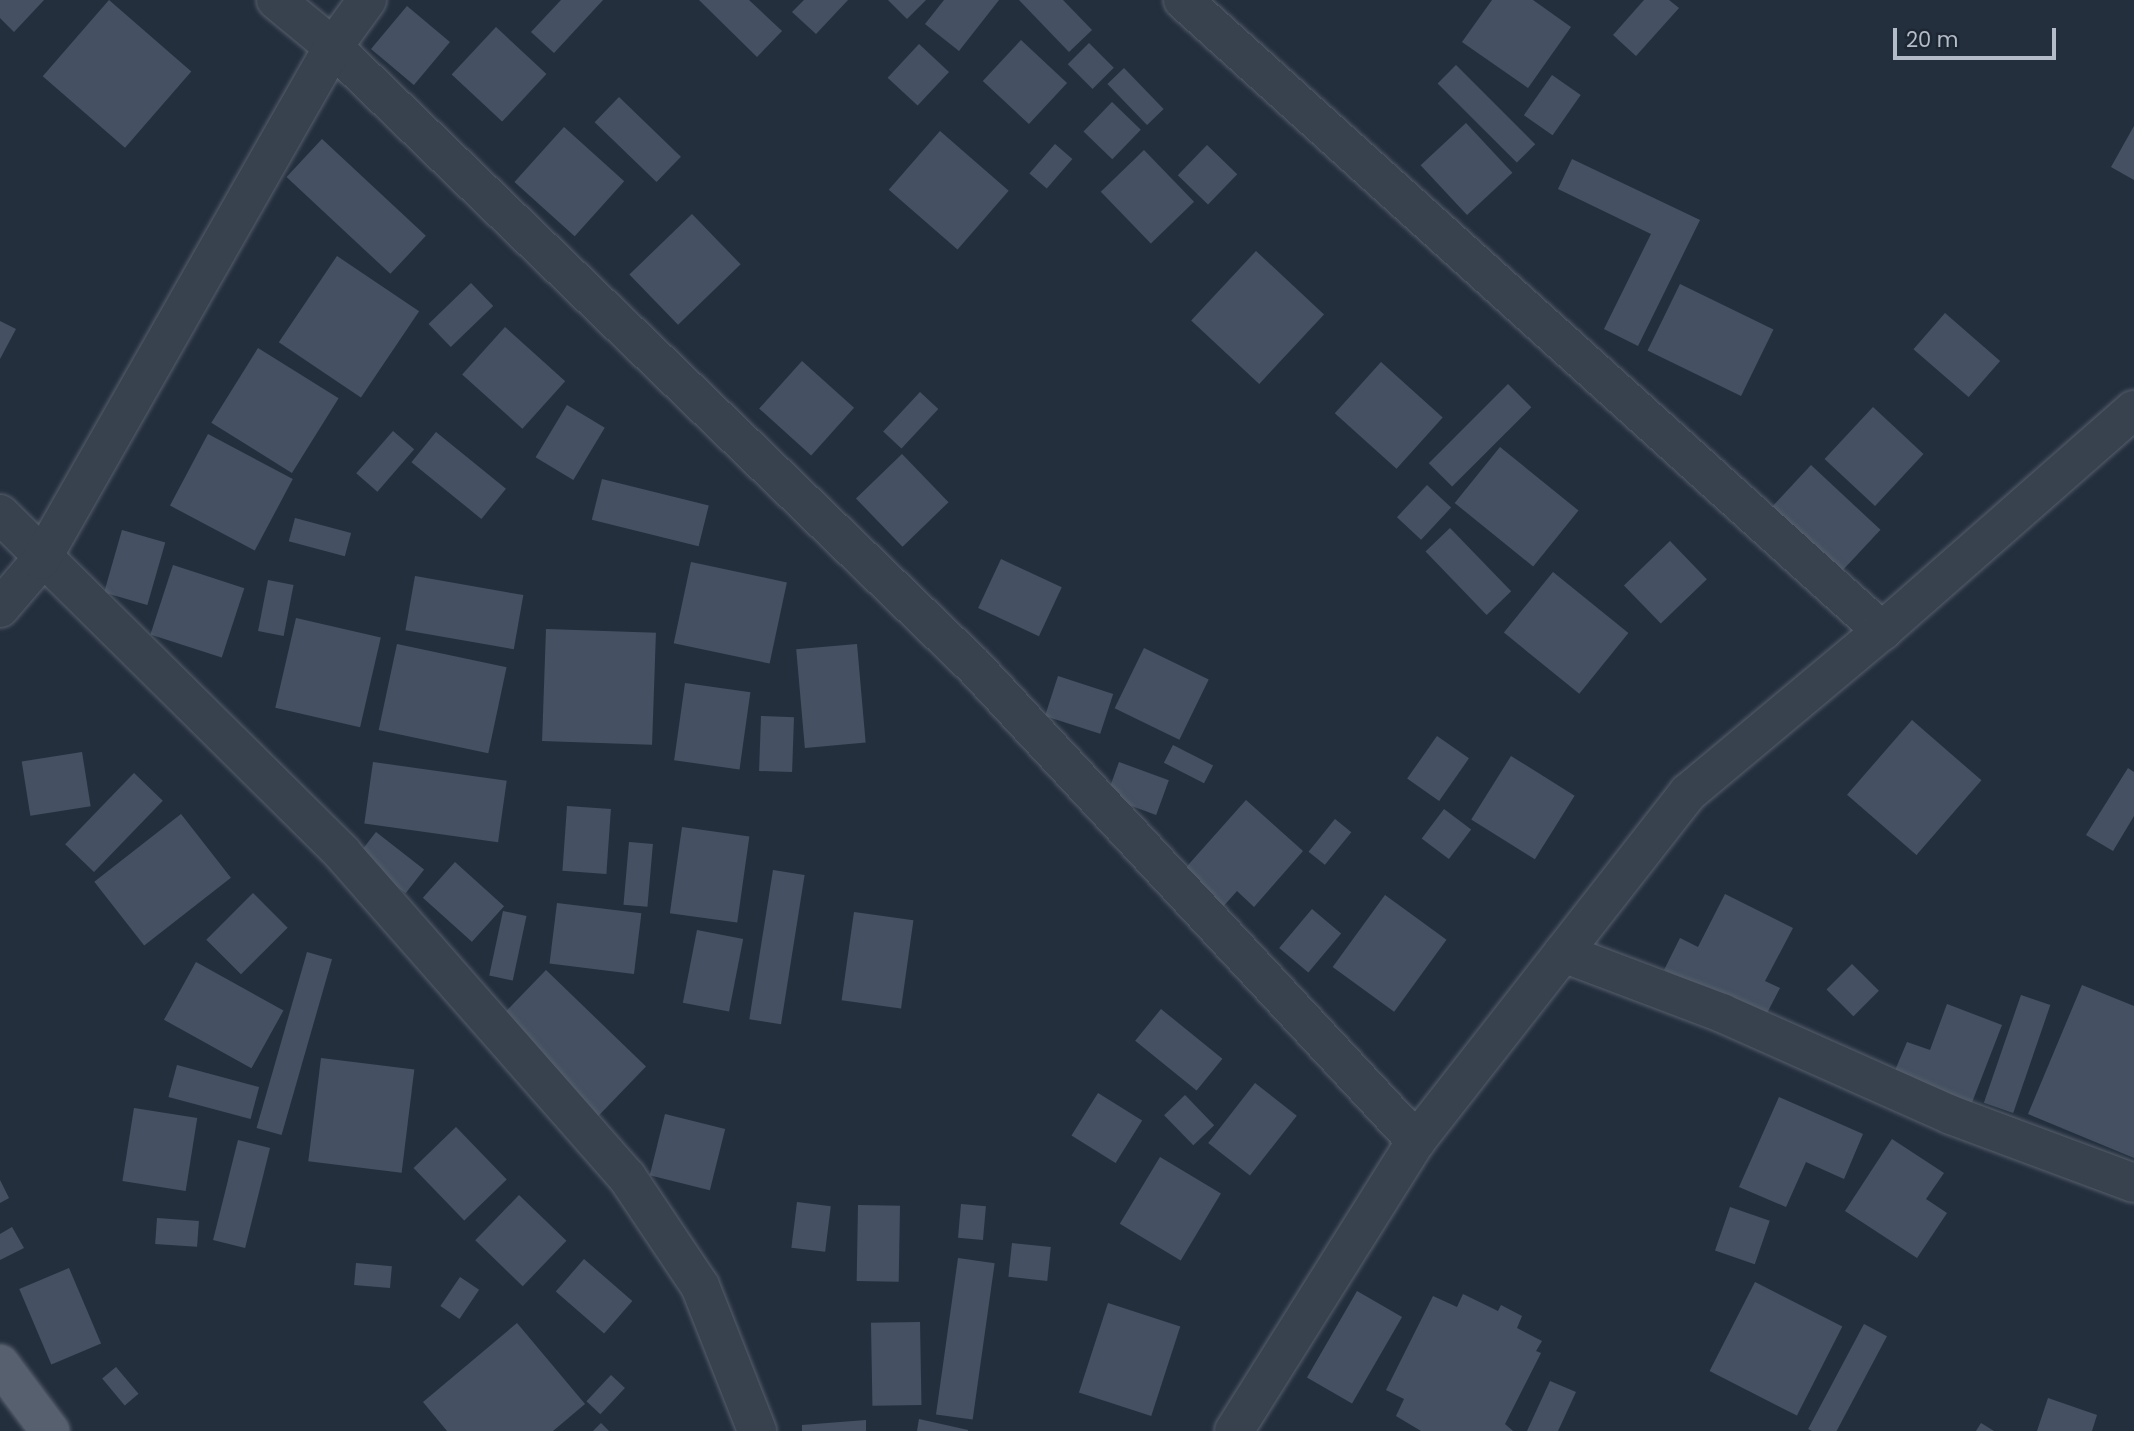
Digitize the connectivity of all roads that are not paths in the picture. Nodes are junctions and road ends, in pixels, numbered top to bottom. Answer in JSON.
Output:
{"nodes":[{"id":1,"x":276,"y":0,"type":"edge"},
{"id":2,"x":366,"y":0,"type":"edge"},
{"id":3,"x":1183,"y":0,"type":"edge"},
{"id":4,"x":333,"y":47,"type":"junction"},
{"id":5,"x":2134,"y":410,"type":"edge"},
{"id":6,"x":0,"y":514,"type":"edge"},
{"id":7,"x":41,"y":560,"type":"junction"},
{"id":8,"x":0,"y":608,"type":"edge"},
{"id":9,"x":1882,"y":631,"type":"junction"},
{"id":10,"x":1563,"y":953,"type":"junction"},
{"id":11,"x":1416,"y":1142,"type":"junction"},
{"id":12,"x":2134,"y":1183,"type":"edge"},
{"id":13,"x":0,"y":1364,"type":"edge"},
{"id":14,"x":50,"y":1431,"type":"edge"},
{"id":15,"x":757,"y":1431,"type":"edge"},
{"id":16,"x":1234,"y":1431,"type":"edge"}],
"edges":[{"from":1,"to":4,"type":"street"},
{"from":2,"to":4,"type":"street"},
{"from":3,"to":9,"type":"street"},
{"from":4,"to":7,"type":"street"},
{"from":4,"to":11,"type":"street"},
{"from":5,"to":9,"type":"street"},
{"from":6,"to":7,"type":"street"},
{"from":7,"to":8,"type":"street"},
{"from":7,"to":15,"type":"street"},
{"from":9,"to":10,"type":"street"},
{"from":10,"to":11,"type":"street"},
{"from":10,"to":12,"type":"street"},
{"from":11,"to":16,"type":"street"},
{"from":13,"to":14,"type":"main road"}]}
